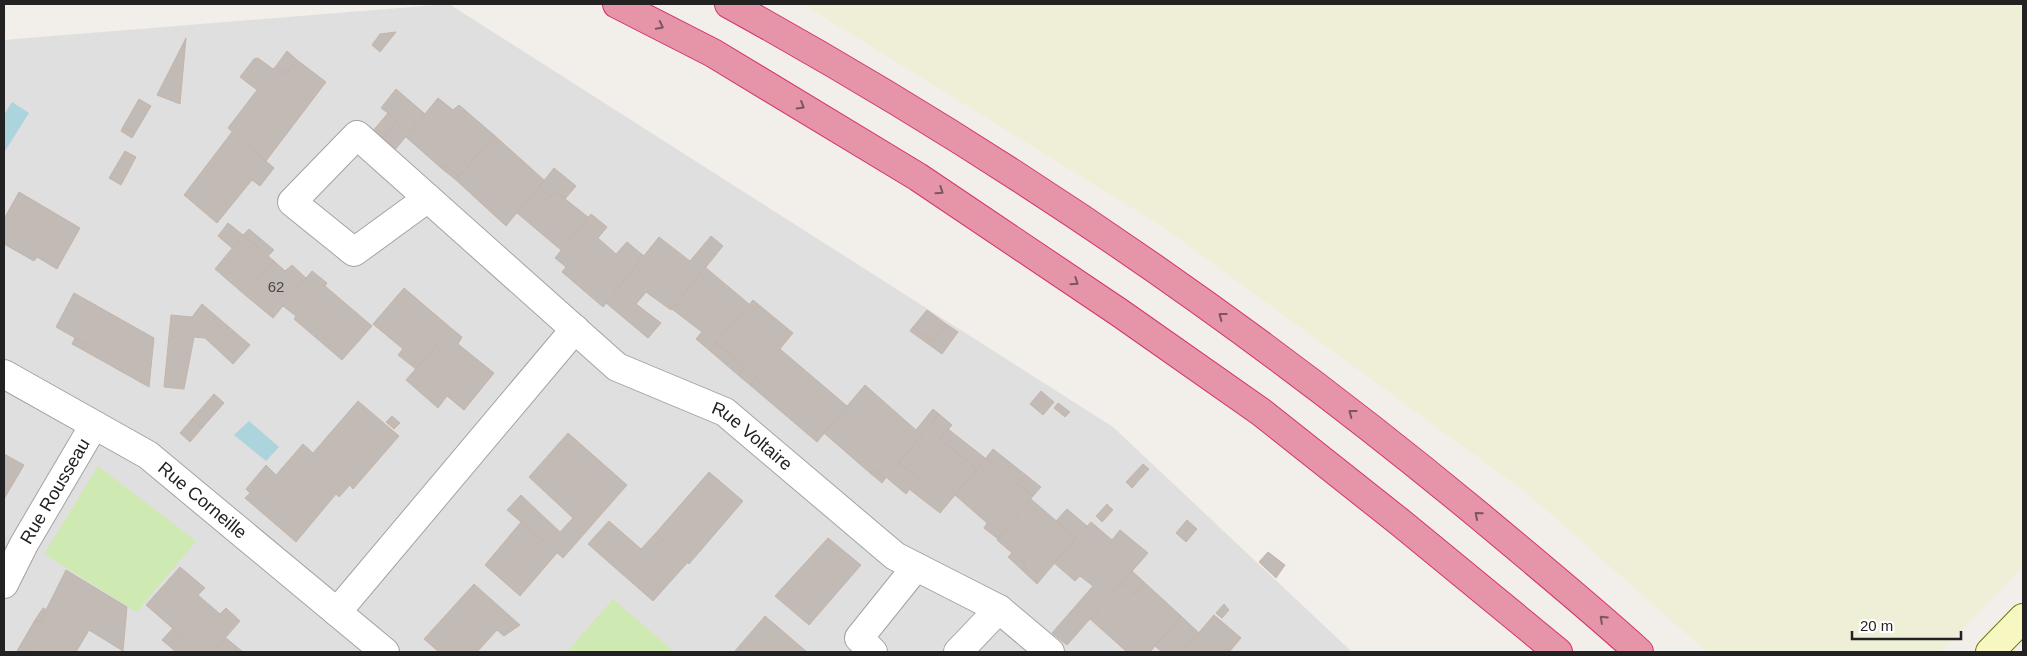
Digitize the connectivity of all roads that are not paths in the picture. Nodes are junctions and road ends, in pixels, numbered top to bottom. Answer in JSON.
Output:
{"nodes":[{"id":1,"x":617,"y":4,"type":"edge"},
{"id":2,"x":729,"y":4,"type":"edge"},
{"id":3,"x":428,"y":198,"type":"junction"},
{"id":4,"x":575,"y":329,"type":"junction"},
{"id":5,"x":4,"y":374,"type":"edge"},
{"id":6,"x":94,"y":425,"type":"junction"},
{"id":7,"x":916,"y":567,"type":"junction"},
{"id":8,"x":4,"y":584,"type":"edge"},
{"id":9,"x":999,"y":609,"type":"junction"},
{"id":10,"x":337,"y":612,"type":"junction"},
{"id":11,"x":2023,"y":618,"type":"edge"},
{"id":12,"x":385,"y":652,"type":"edge"},
{"id":13,"x":873,"y":652,"type":"edge"},
{"id":14,"x":958,"y":652,"type":"edge"},
{"id":15,"x":1050,"y":652,"type":"edge"},
{"id":16,"x":1558,"y":652,"type":"edge"},
{"id":17,"x":1639,"y":652,"type":"edge"},
{"id":18,"x":1990,"y":652,"type":"edge"}],
"edges":[{"from":1,"to":16,"type":"highway","one_way":true},
{"from":17,"to":2,"type":"highway","one_way":true},
{"from":3,"to":3,"type":"street","name":"Rue Voltaire"},
{"from":3,"to":4,"type":"street","name":"Rue Voltaire"},
{"from":4,"to":7,"type":"street","name":"Rue Voltaire"},
{"from":4,"to":10,"type":"street"},
{"from":5,"to":6,"type":"street","name":"Rue Corneille"},
{"from":6,"to":8,"type":"street","name":"Rue Rousseau"},
{"from":6,"to":10,"type":"street","name":"Rue Corneille"},
{"from":7,"to":9,"type":"street","name":"Rue Voltaire"},
{"from":7,"to":13,"type":"street"},
{"from":9,"to":14,"type":"street"},
{"from":9,"to":15,"type":"street","name":"Rue Voltaire"},
{"from":10,"to":12,"type":"street","name":"Rue Corneille"},
{"from":11,"to":18,"type":"main road"}]}
